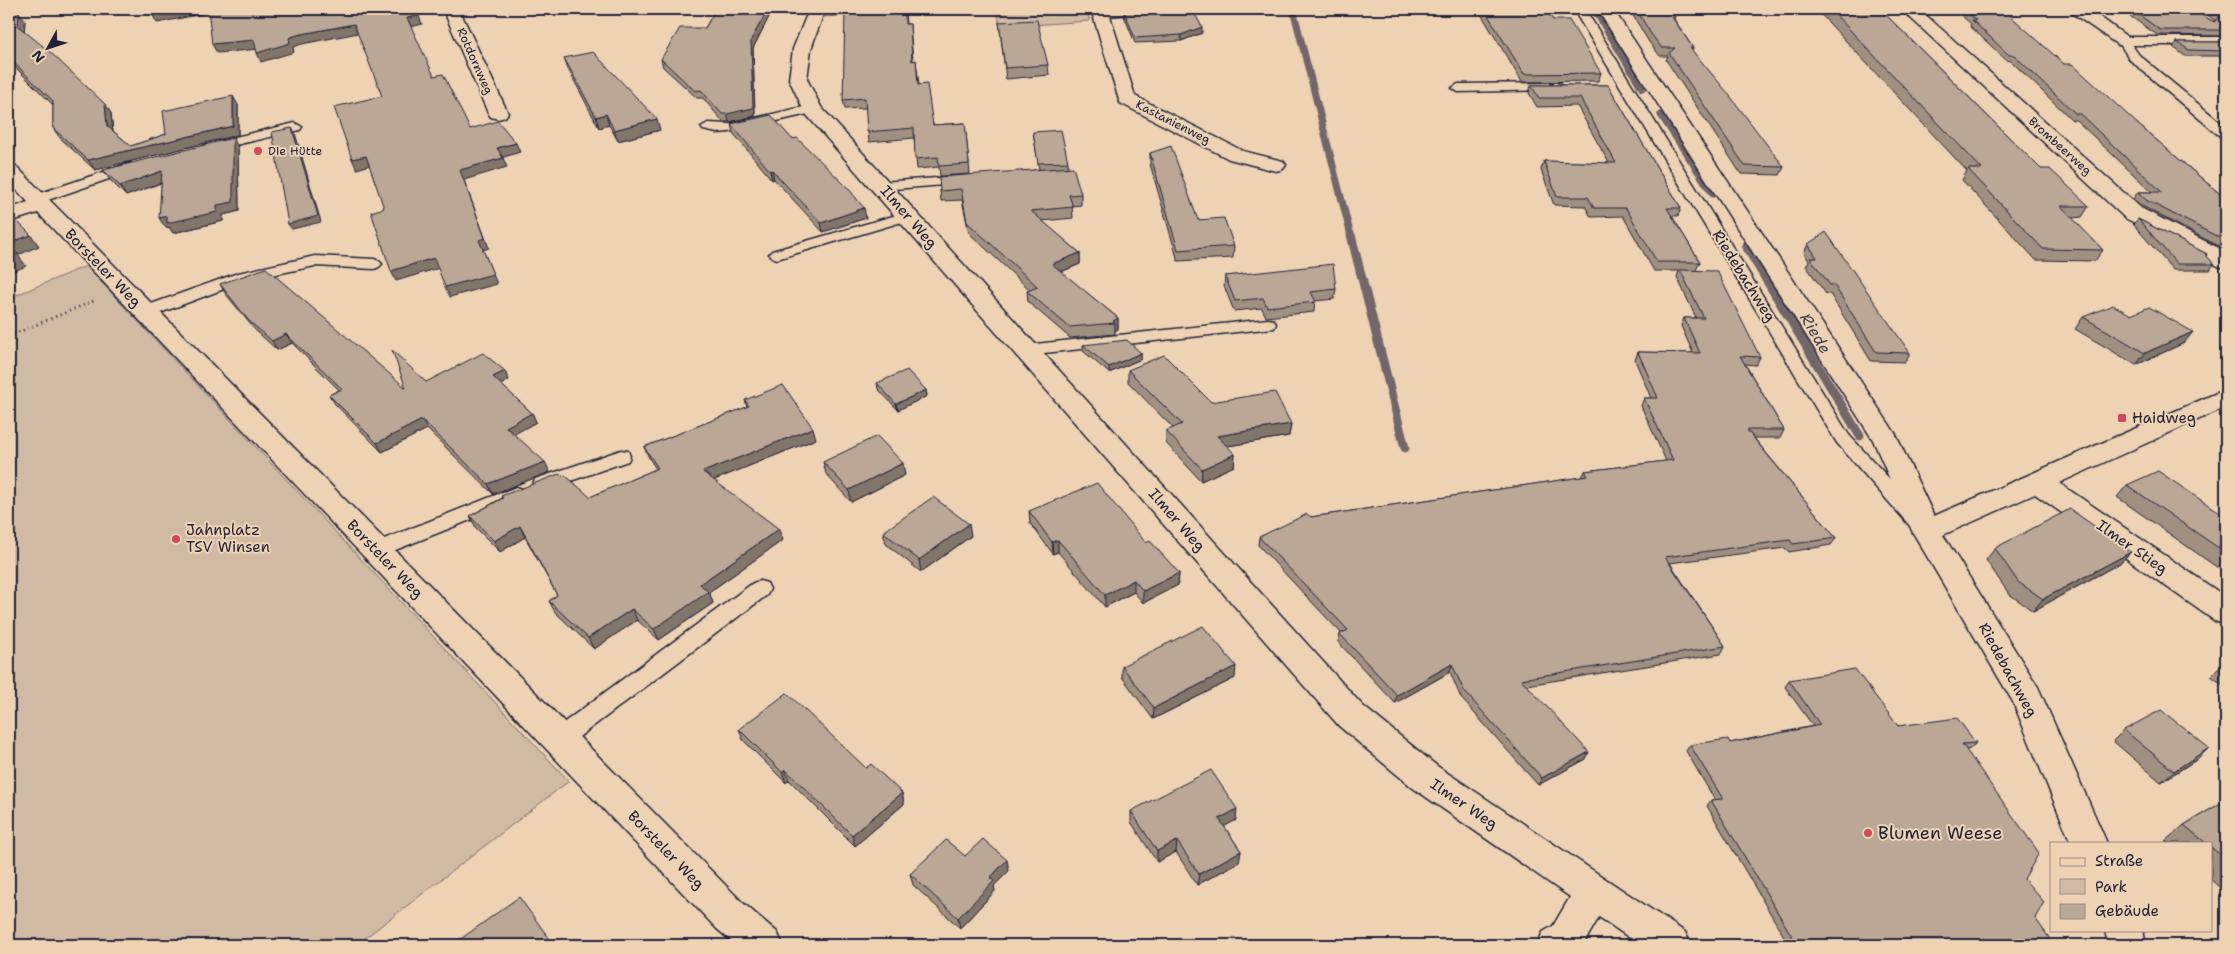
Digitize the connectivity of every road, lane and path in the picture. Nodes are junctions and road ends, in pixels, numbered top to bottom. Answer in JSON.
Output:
{"nodes":[{"id":1,"x":451,"y":9,"type":"edge"},
{"id":2,"x":817,"y":9,"type":"edge"},
{"id":3,"x":1132,"y":9,"type":"edge"},
{"id":4,"x":1579,"y":9,"type":"edge"},
{"id":5,"x":1606,"y":9,"type":"edge"},
{"id":6,"x":1909,"y":9,"type":"edge"},
{"id":7,"x":2078,"y":9,"type":"edge"},
{"id":8,"x":1100,"y":10,"type":"edge"},
{"id":9,"x":2124,"y":41,"type":"junction"},
{"id":10,"x":2226,"y":41,"type":"edge"},
{"id":11,"x":1565,"y":87,"type":"edge"},
{"id":12,"x":1610,"y":87,"type":"edge"},
{"id":13,"x":1458,"y":88,"type":"dead end"},
{"id":14,"x":1628,"y":88,"type":"junction"},
{"id":15,"x":812,"y":109,"type":"junction"},
{"id":16,"x":498,"y":113,"type":"dead end"},
{"id":17,"x":708,"y":126,"type":"dead end"},
{"id":18,"x":295,"y":127,"type":"dead end"},
{"id":19,"x":2226,"y":134,"type":"edge"},
{"id":20,"x":194,"y":151,"type":"edge"},
{"id":21,"x":144,"y":163,"type":"edge"},
{"id":22,"x":1276,"y":165,"type":"dead end"},
{"id":23,"x":9,"y":170,"type":"edge"},
{"id":24,"x":979,"y":179,"type":"edge"},
{"id":25,"x":881,"y":186,"type":"junction"},
{"id":26,"x":39,"y":202,"type":"junction"},
{"id":27,"x":9,"y":216,"type":"edge"},
{"id":28,"x":907,"y":216,"type":"junction"},
{"id":29,"x":778,"y":254,"type":"dead end"},
{"id":30,"x":2226,"y":261,"type":"edge"},
{"id":31,"x":374,"y":264,"type":"dead end"},
{"id":32,"x":124,"y":289,"type":"junction"},
{"id":33,"x":146,"y":312,"type":"junction"},
{"id":34,"x":1268,"y":324,"type":"dead end"},
{"id":35,"x":9,"y":336,"type":"edge"},
{"id":36,"x":1026,"y":350,"type":"junction"},
{"id":37,"x":2226,"y":396,"type":"edge"},
{"id":38,"x":621,"y":456,"type":"dead end"},
{"id":39,"x":2037,"y":481,"type":"junction"},
{"id":40,"x":1926,"y":531,"type":"junction"},
{"id":41,"x":376,"y":550,"type":"junction"},
{"id":42,"x":760,"y":589,"type":"dead end"},
{"id":43,"x":2226,"y":613,"type":"edge"},
{"id":44,"x":559,"y":739,"type":"junction"},
{"id":45,"x":2089,"y":842,"type":"edge"},
{"id":46,"x":1594,"y":891,"type":"junction"},
{"id":47,"x":2124,"y":932,"type":"edge"},
{"id":48,"x":764,"y":945,"type":"edge"},
{"id":49,"x":1556,"y":945,"type":"edge"},
{"id":50,"x":1672,"y":945,"type":"edge"},
{"id":51,"x":2127,"y":945,"type":"edge"}],
"edges":[{"from":1,"to":16,"type":"street","name":"Rotdornweg"},
{"from":2,"to":15,"type":"street","name":"Ilmer Weg"},
{"from":3,"to":8,"type":"street","name":"Kastanienweg"},
{"from":4,"to":14,"type":"lane","name":"Riedebachweg"},
{"from":5,"to":40,"type":"street","name":"Riedebachweg"},
{"from":6,"to":30,"type":"street","name":"Brombeerweg"},
{"from":7,"to":9,"type":"street"},
{"from":8,"to":22,"type":"street","name":"Kastanienweg"},
{"from":9,"to":10,"type":"lane"},
{"from":9,"to":19,"type":"lane"},
{"from":11,"to":13,"type":"lane"},
{"from":12,"to":14,"type":"lane"},
{"from":14,"to":40,"type":"lane","name":"Riedebachweg"},
{"from":15,"to":17,"type":"lane"},
{"from":15,"to":25,"type":"street","name":"Ilmer Weg"},
{"from":18,"to":20,"type":"lane"},
{"from":21,"to":26,"type":"lane"},
{"from":23,"to":26,"type":"street","name":"Borsteler Weg"},
{"from":24,"to":25,"type":"lane"},
{"from":25,"to":28,"type":"street","name":"Ilmer Weg"},
{"from":26,"to":27,"type":"street"},
{"from":26,"to":32,"type":"street","name":"Borsteler Weg"},
{"from":28,"to":29,"type":"lane"},
{"from":28,"to":36,"type":"street","name":"Ilmer Weg"},
{"from":31,"to":33,"type":"lane"},
{"from":32,"to":33,"type":"street","name":"Borsteler Weg"},
{"from":32,"to":35,"type":"path"},
{"from":33,"to":41,"type":"street","name":"Borsteler Weg"},
{"from":34,"to":36,"type":"lane"},
{"from":36,"to":46,"type":"street","name":"Ilmer Weg"},
{"from":37,"to":39,"type":"street"},
{"from":38,"to":41,"type":"lane"},
{"from":39,"to":40,"type":"street"},
{"from":39,"to":43,"type":"street","name":"Ilmer Stieg"},
{"from":40,"to":45,"type":"street","name":"Riedebachweg"},
{"from":41,"to":44,"type":"street","name":"Borsteler Weg"},
{"from":42,"to":44,"type":"lane"},
{"from":44,"to":48,"type":"street","name":"Borsteler Weg"},
{"from":46,"to":49,"type":"street"},
{"from":46,"to":50,"type":"street","name":"Ilmer Weg"},
{"from":47,"to":51,"type":"street"}]}
